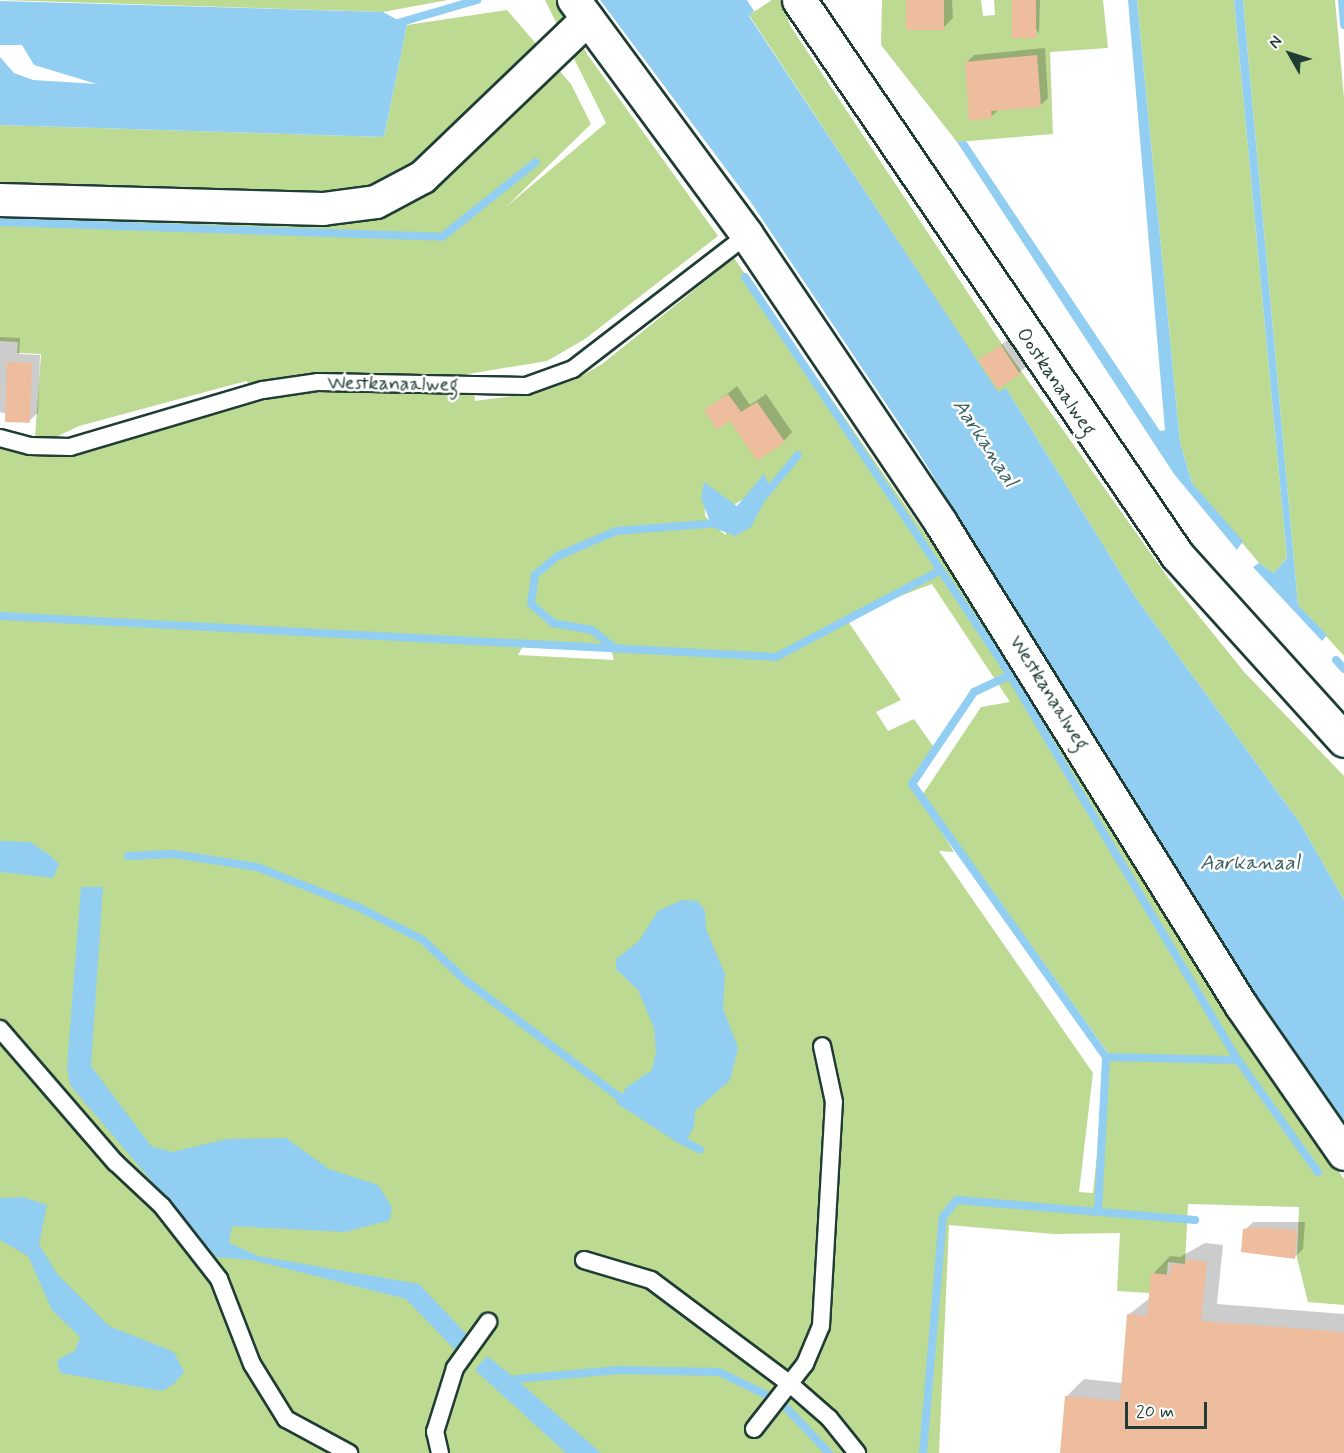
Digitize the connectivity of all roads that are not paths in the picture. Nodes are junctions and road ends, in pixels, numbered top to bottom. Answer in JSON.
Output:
{"nodes":[{"id":1,"x":802,"y":6,"type":"edge"},
{"id":2,"x":581,"y":10,"type":"edge"},
{"id":3,"x":0,"y":200,"type":"edge"},
{"id":4,"x":747,"y":235,"type":"junction"},
{"id":5,"x":0,"y":438,"type":"edge"},
{"id":6,"x":1344,"y":740,"type":"edge"},
{"id":7,"x":0,"y":1029,"type":"edge"},
{"id":8,"x":822,"y":1046,"type":"dead end"},
{"id":9,"x":1344,"y":1154,"type":"edge"},
{"id":10,"x":584,"y":1260,"type":"dead end"},
{"id":11,"x":488,"y":1322,"type":"dead end"},
{"id":12,"x":786,"y":1389,"type":"junction"},
{"id":13,"x":759,"y":1422,"type":"dead end"},
{"id":14,"x":349,"y":1453,"type":"edge"},
{"id":15,"x":440,"y":1453,"type":"edge"},
{"id":16,"x":857,"y":1453,"type":"edge"}],
"edges":[{"from":1,"to":6,"type":"main road","name":"Oostkanaalweg"},
{"from":2,"to":3,"type":"street","name":"Westkanaalweg"},
{"from":2,"to":4,"type":"street","name":"Westkanaalweg"},
{"from":4,"to":5,"type":"lane","name":"Westkanaalweg"},
{"from":4,"to":9,"type":"street","name":"Westkanaalweg"},
{"from":7,"to":14,"type":"lane"},
{"from":8,"to":12,"type":"lane"},
{"from":10,"to":12,"type":"lane"},
{"from":11,"to":15,"type":"lane"},
{"from":12,"to":13,"type":"lane"},
{"from":12,"to":16,"type":"lane"}]}
